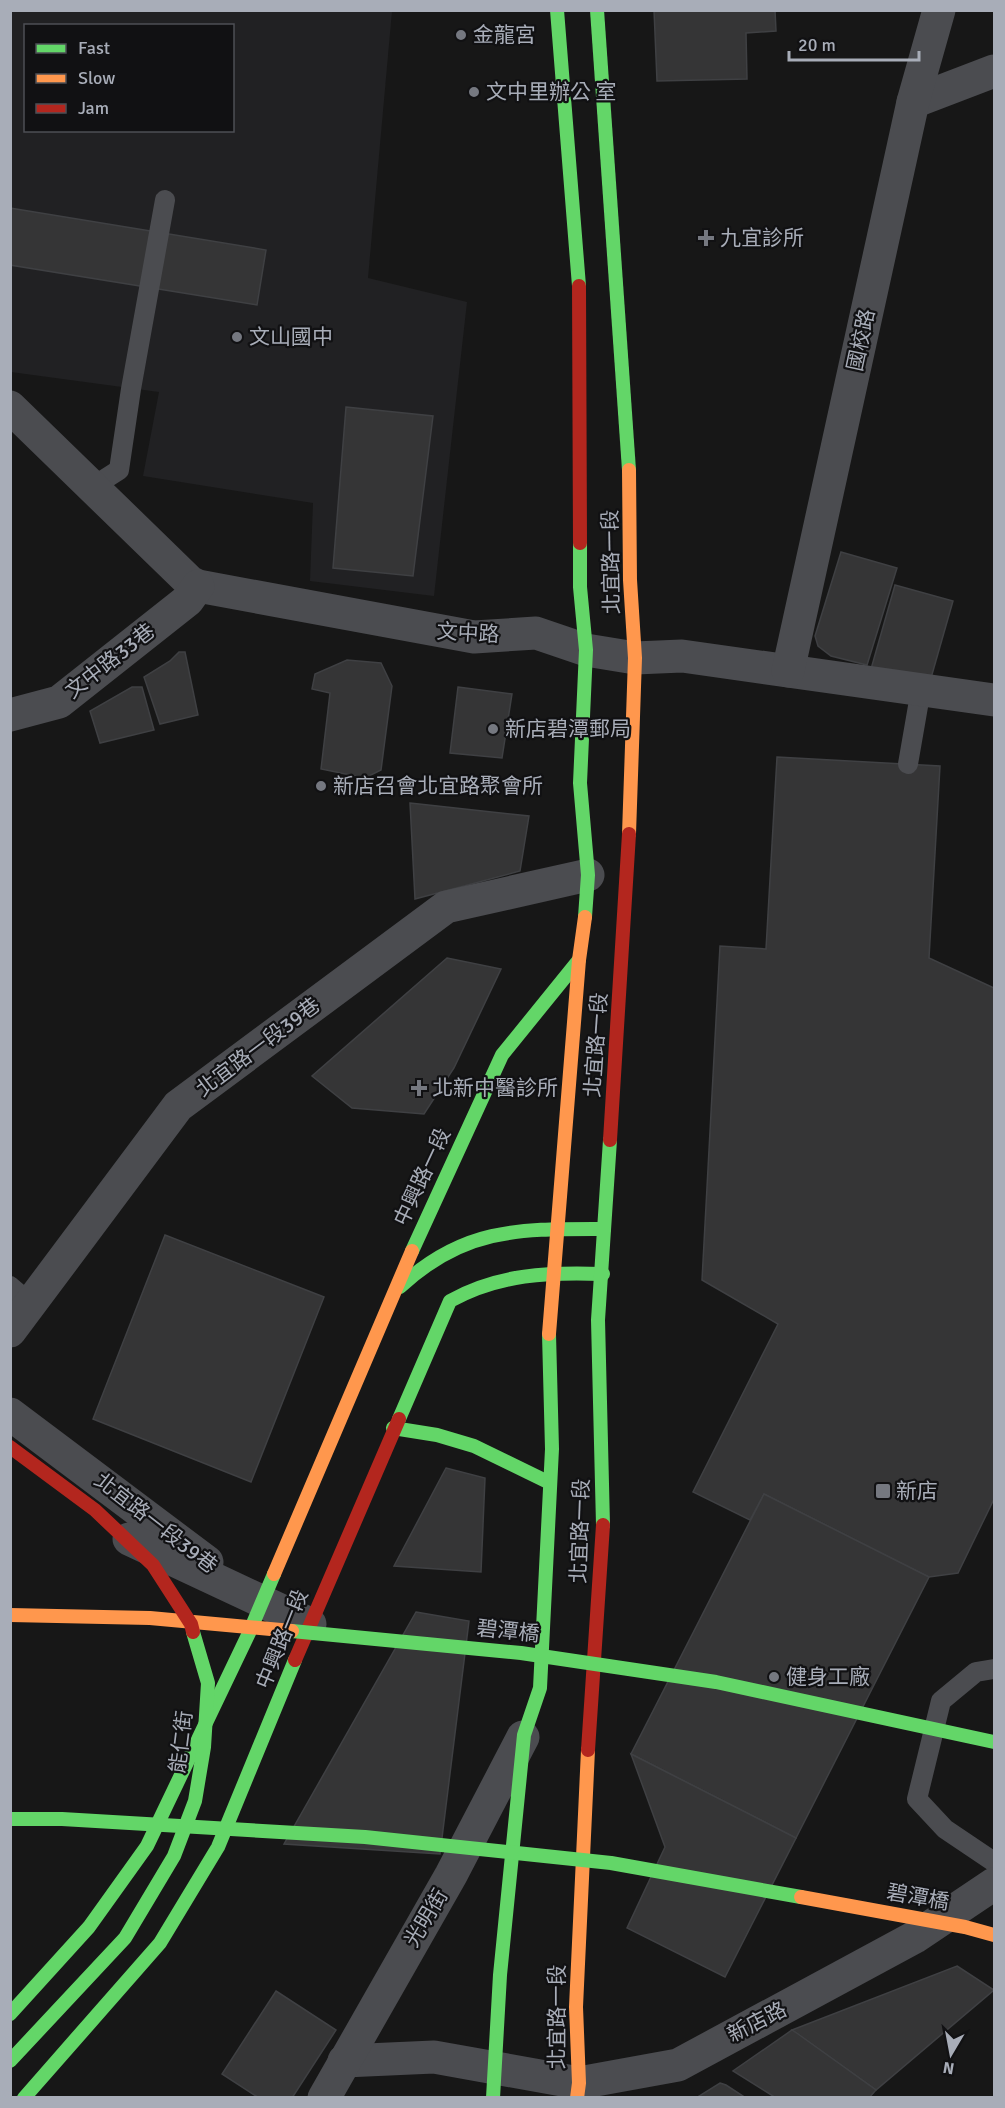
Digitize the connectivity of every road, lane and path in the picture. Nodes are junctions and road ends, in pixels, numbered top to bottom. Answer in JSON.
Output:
{"nodes":[{"id":1,"x":557,"y":10,"type":"edge"},
{"id":2,"x":597,"y":10,"type":"edge"},
{"id":3,"x":939,"y":10,"type":"edge"},
{"id":4,"x":994,"y":71,"type":"edge"},
{"id":5,"x":913,"y":102,"type":"junction"},
{"id":6,"x":165,"y":200,"type":"dead end"},
{"id":7,"x":10,"y":407,"type":"edge"},
{"id":8,"x":94,"y":486,"type":"junction"},
{"id":9,"x":198,"y":586,"type":"junction"},
{"id":10,"x":586,"y":650,"type":"junction"},
{"id":11,"x":635,"y":658,"type":"junction"},
{"id":12,"x":788,"y":671,"type":"junction"},
{"id":13,"x":921,"y":689,"type":"junction"},
{"id":14,"x":994,"y":700,"type":"edge"},
{"id":15,"x":10,"y":715,"type":"edge"},
{"id":16,"x":908,"y":765,"type":"dead end"},
{"id":17,"x":588,"y":875,"type":"junction"},
{"id":18,"x":579,"y":960,"type":"junction"},
{"id":19,"x":555,"y":1229,"type":"junction"},
{"id":20,"x":604,"y":1229,"type":"junction"},
{"id":21,"x":554,"y":1272,"type":"junction"},
{"id":22,"x":603,"y":1274,"type":"junction"},
{"id":23,"x":20,"y":1295,"type":"edge"},
{"id":24,"x":390,"y":1298,"type":"junction"},
{"id":25,"x":10,"y":1331,"type":"edge"},
{"id":26,"x":10,"y":1414,"type":"edge"},
{"id":27,"x":393,"y":1428,"type":"junction"},
{"id":28,"x":10,"y":1447,"type":"edge"},
{"id":29,"x":10,"y":1466,"type":"edge"},
{"id":30,"x":550,"y":1483,"type":"junction"},
{"id":31,"x":252,"y":1597,"type":"junction"},
{"id":32,"x":10,"y":1615,"type":"edge"},
{"id":33,"x":310,"y":1624,"type":"junction"},
{"id":34,"x":994,"y":1669,"type":"edge"},
{"id":35,"x":524,"y":1736,"type":"junction"},
{"id":36,"x":994,"y":1742,"type":"edge"},
{"id":37,"x":10,"y":1819,"type":"edge"},
{"id":38,"x":994,"y":1862,"type":"edge"},
{"id":39,"x":994,"y":1884,"type":"edge"},
{"id":40,"x":994,"y":1935,"type":"edge"},
{"id":41,"x":10,"y":2014,"type":"edge"},
{"id":42,"x":10,"y":2061,"type":"edge"},
{"id":43,"x":344,"y":2061,"type":"junction"},
{"id":44,"x":494,"y":2082,"type":"edge"},
{"id":45,"x":578,"y":2090,"type":"edge"},
{"id":46,"x":24,"y":2097,"type":"edge"},
{"id":47,"x":324,"y":2097,"type":"edge"}],
"edges":[{"from":1,"to":10,"type":"main road","name":"北宜路一段"},
{"from":2,"to":11,"type":"main road","name":"北宜路一段"},
{"from":3,"to":5,"type":"street","name":"國校路"},
{"from":4,"to":5,"type":"street"},
{"from":5,"to":12,"type":"street","name":"國校路"},
{"from":6,"to":8,"type":"lane"},
{"from":7,"to":8,"type":"street","name":"文中路"},
{"from":8,"to":9,"type":"street","name":"文中路"},
{"from":9,"to":10,"type":"street","name":"文中路"},
{"from":9,"to":15,"type":"street","name":"文中路33巷"},
{"from":10,"to":11,"type":"street","name":"文中路"},
{"from":10,"to":17,"type":"main road","name":"北宜路一段"},
{"from":11,"to":12,"type":"street","name":"文中路"},
{"from":11,"to":20,"type":"main road","name":"北宜路一段"},
{"from":12,"to":13,"type":"street","name":"文中路"},
{"from":13,"to":14,"type":"street","name":"文中路"},
{"from":13,"to":16,"type":"lane"},
{"from":17,"to":18,"type":"main road","name":"北宜路一段"},
{"from":17,"to":23,"type":"street","name":"北宜路一段39巷"},
{"from":18,"to":19,"type":"main road","name":"北宜路一段"},
{"from":18,"to":24,"type":"main road","name":"中興路一段"},
{"from":19,"to":20,"type":"main road","name":"中興路一段"},
{"from":19,"to":21,"type":"main road","name":"北宜路一段"},
{"from":19,"to":24,"type":"main road","name":"中興路一段"},
{"from":20,"to":22,"type":"main road","name":"北宜路一段"},
{"from":21,"to":22,"type":"main road","name":"中興路一段"},
{"from":21,"to":27,"type":"main road","name":"中興路一段"},
{"from":21,"to":30,"type":"main road","name":"北宜路一段"},
{"from":22,"to":45,"type":"main road","name":"北宜路一段"},
{"from":23,"to":25,"type":"street","name":"北宜路一段39巷"},
{"from":24,"to":31,"type":"main road","name":"中興路一段"},
{"from":26,"to":31,"type":"street","name":"北宜路一段39巷"},
{"from":27,"to":30,"type":"main road"},
{"from":27,"to":33,"type":"main road","name":"中興路一段"},
{"from":28,"to":42,"type":"main road","name":"能仁街","bridge":true},
{"from":29,"to":31,"type":"street","name":"北宜路一段39巷"},
{"from":30,"to":35,"type":"main road","name":"北宜路一段"},
{"from":31,"to":33,"type":"street","name":"北宜路一段39巷"},
{"from":31,"to":41,"type":"main road","name":"中興路一段"},
{"from":32,"to":36,"type":"main road","name":"碧潭橋","bridge":true},
{"from":33,"to":46,"type":"main road","name":"中興路一段"},
{"from":34,"to":38,"type":"lane"},
{"from":35,"to":43,"type":"street","name":"光明街"},
{"from":35,"to":44,"type":"main road","name":"北宜路一段"},
{"from":37,"to":40,"type":"main road","name":"碧潭橋","bridge":true},
{"from":39,"to":45,"type":"street","name":"新店路"},
{"from":43,"to":44,"type":"street","name":"新店路"},
{"from":43,"to":47,"type":"street","name":"光明街"},
{"from":44,"to":45,"type":"street","name":"新店路"}]}
